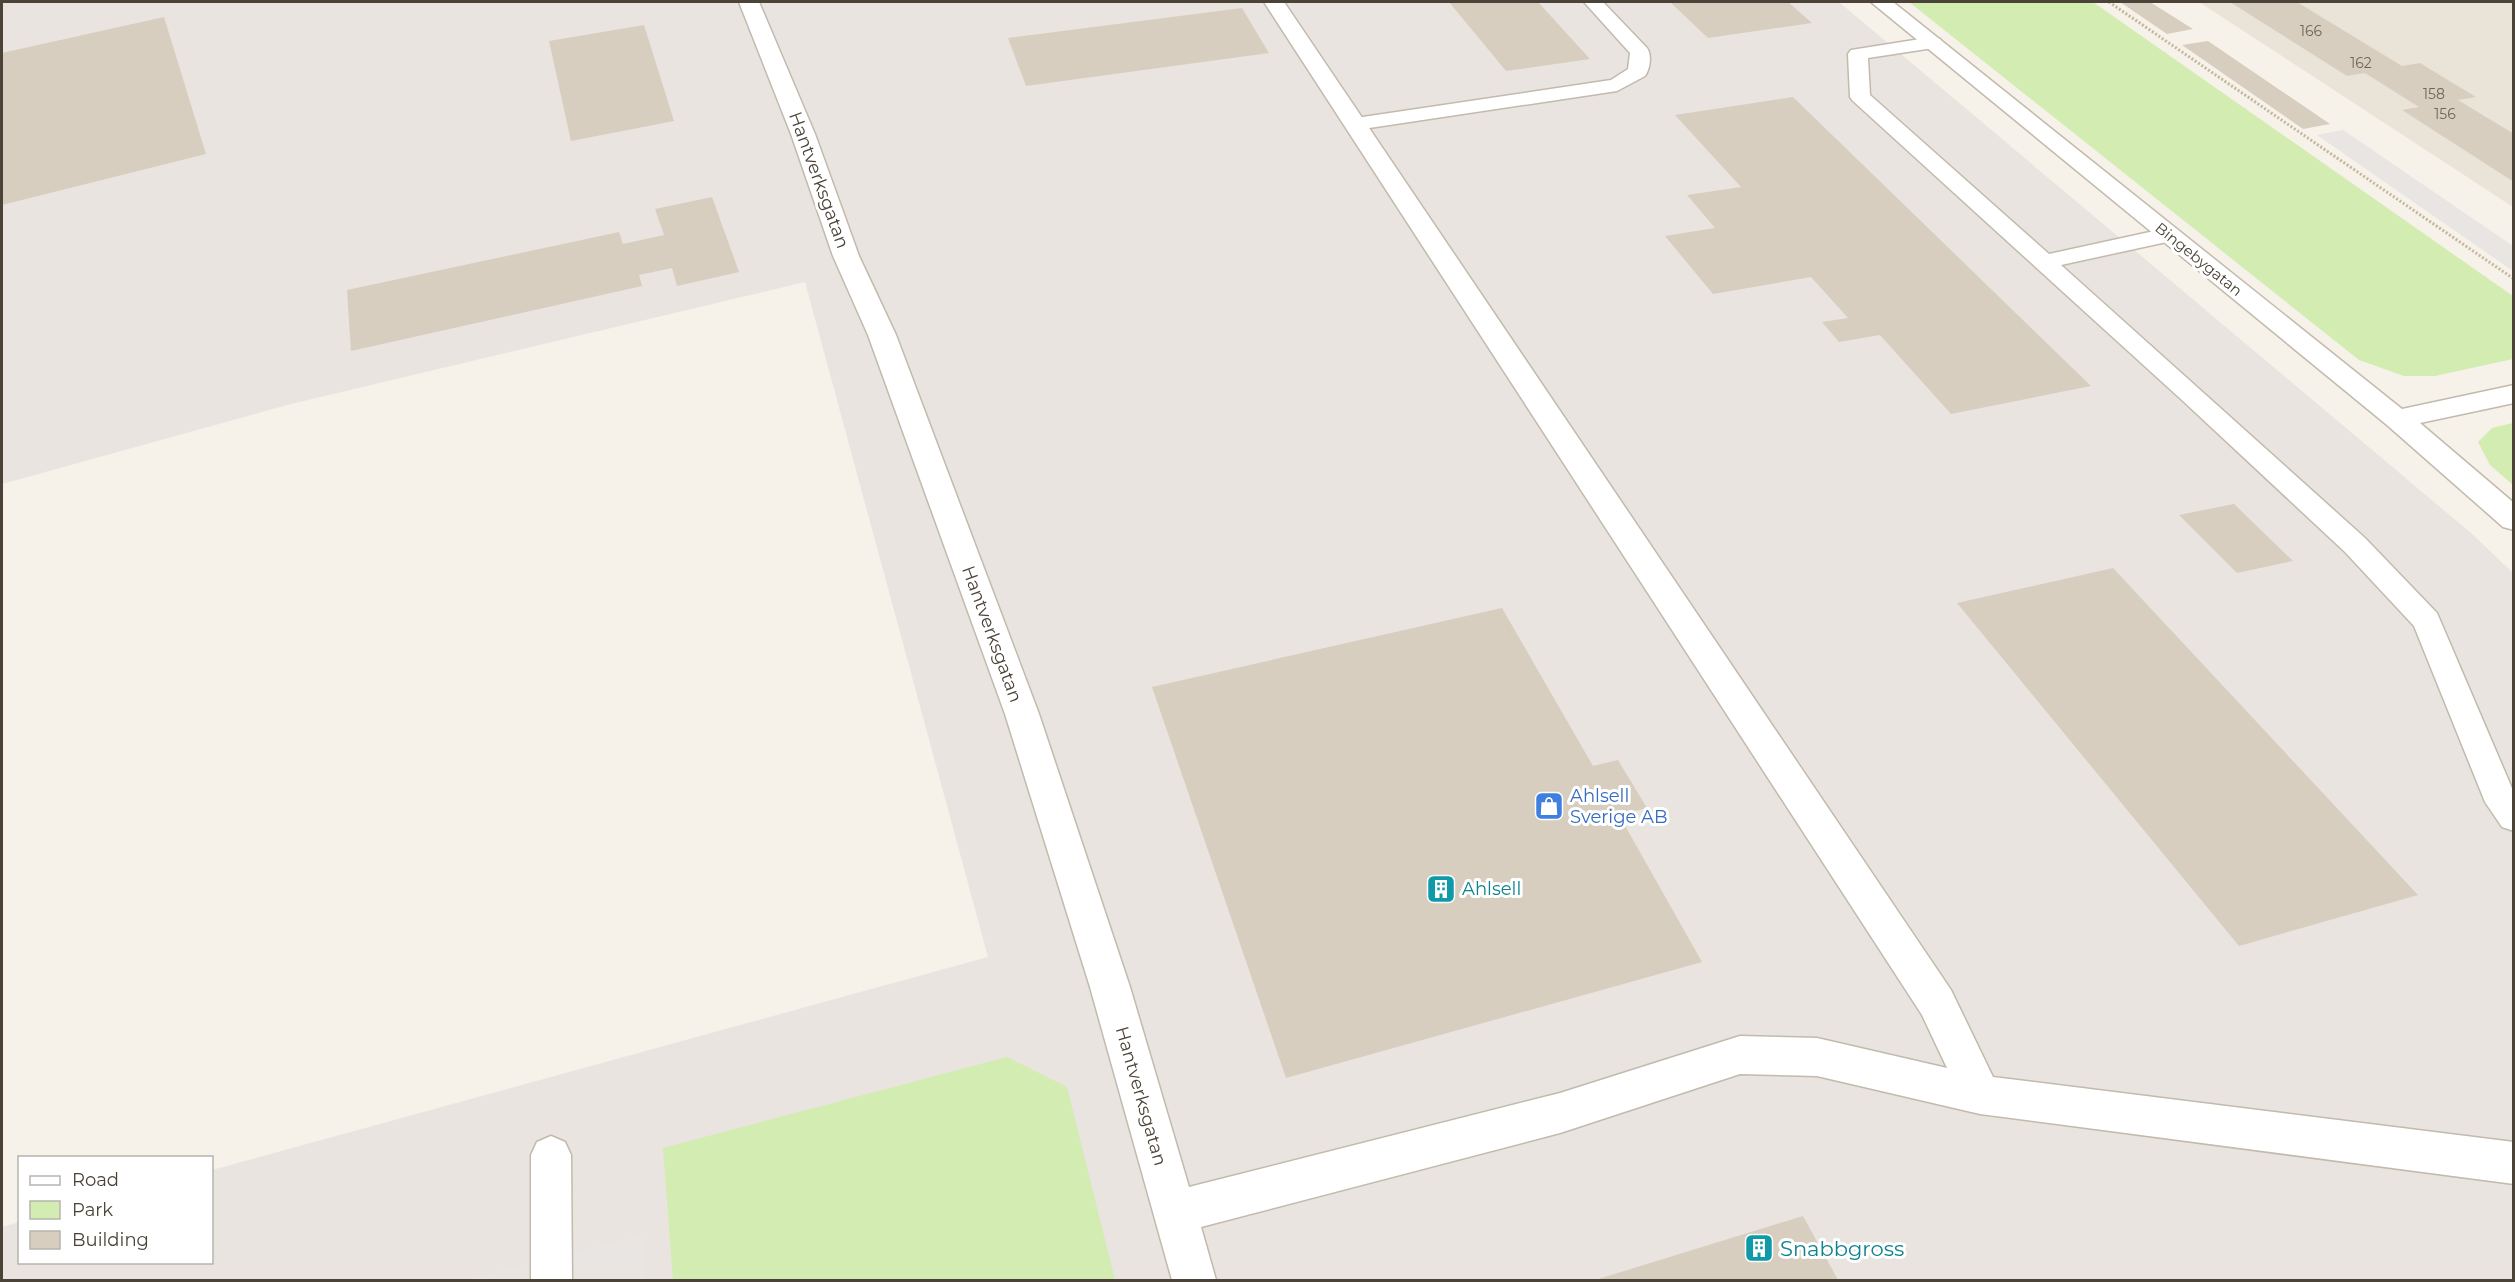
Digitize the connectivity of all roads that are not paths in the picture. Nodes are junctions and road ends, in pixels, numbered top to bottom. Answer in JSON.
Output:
{"nodes":[{"id":1,"x":749,"y":2,"type":"edge"},
{"id":2,"x":1274,"y":2,"type":"edge"},
{"id":3,"x":1593,"y":2,"type":"edge"},
{"id":4,"x":1881,"y":2,"type":"edge"},
{"id":5,"x":1933,"y":44,"type":"junction"},
{"id":6,"x":1356,"y":124,"type":"junction"},
{"id":7,"x":2168,"y":235,"type":"junction"},
{"id":8,"x":2044,"y":262,"type":"junction"},
{"id":9,"x":2514,"y":394,"type":"edge"},
{"id":10,"x":2397,"y":419,"type":"junction"},
{"id":11,"x":2514,"y":520,"type":"edge"},
{"id":12,"x":2514,"y":818,"type":"edge"},
{"id":13,"x":1980,"y":1095,"type":"junction"},
{"id":14,"x":551,"y":1155,"type":"dead end"},
{"id":15,"x":2514,"y":1163,"type":"edge"},
{"id":16,"x":1174,"y":1212,"type":"junction"},
{"id":17,"x":552,"y":1281,"type":"edge"},
{"id":18,"x":1194,"y":1281,"type":"edge"}],
"edges":[{"from":1,"to":16,"type":"street","name":"Hantverksgatan"},
{"from":2,"to":6,"type":"street"},
{"from":3,"to":6,"type":"lane"},
{"from":4,"to":5,"type":"street","name":"Bingebygatan"},
{"from":5,"to":7,"type":"street","name":"Bingebygatan"},
{"from":5,"to":8,"type":"lane"},
{"from":6,"to":13,"type":"street"},
{"from":7,"to":8,"type":"lane"},
{"from":7,"to":10,"type":"street","name":"Bingebygatan"},
{"from":8,"to":12,"type":"lane"},
{"from":9,"to":10,"type":"street"},
{"from":10,"to":11,"type":"street","name":"Bingebygatan"},
{"from":13,"to":15,"type":"street"},
{"from":13,"to":16,"type":"street"},
{"from":14,"to":17,"type":"lane"},
{"from":16,"to":18,"type":"street","name":"Hantverksgatan"}]}
